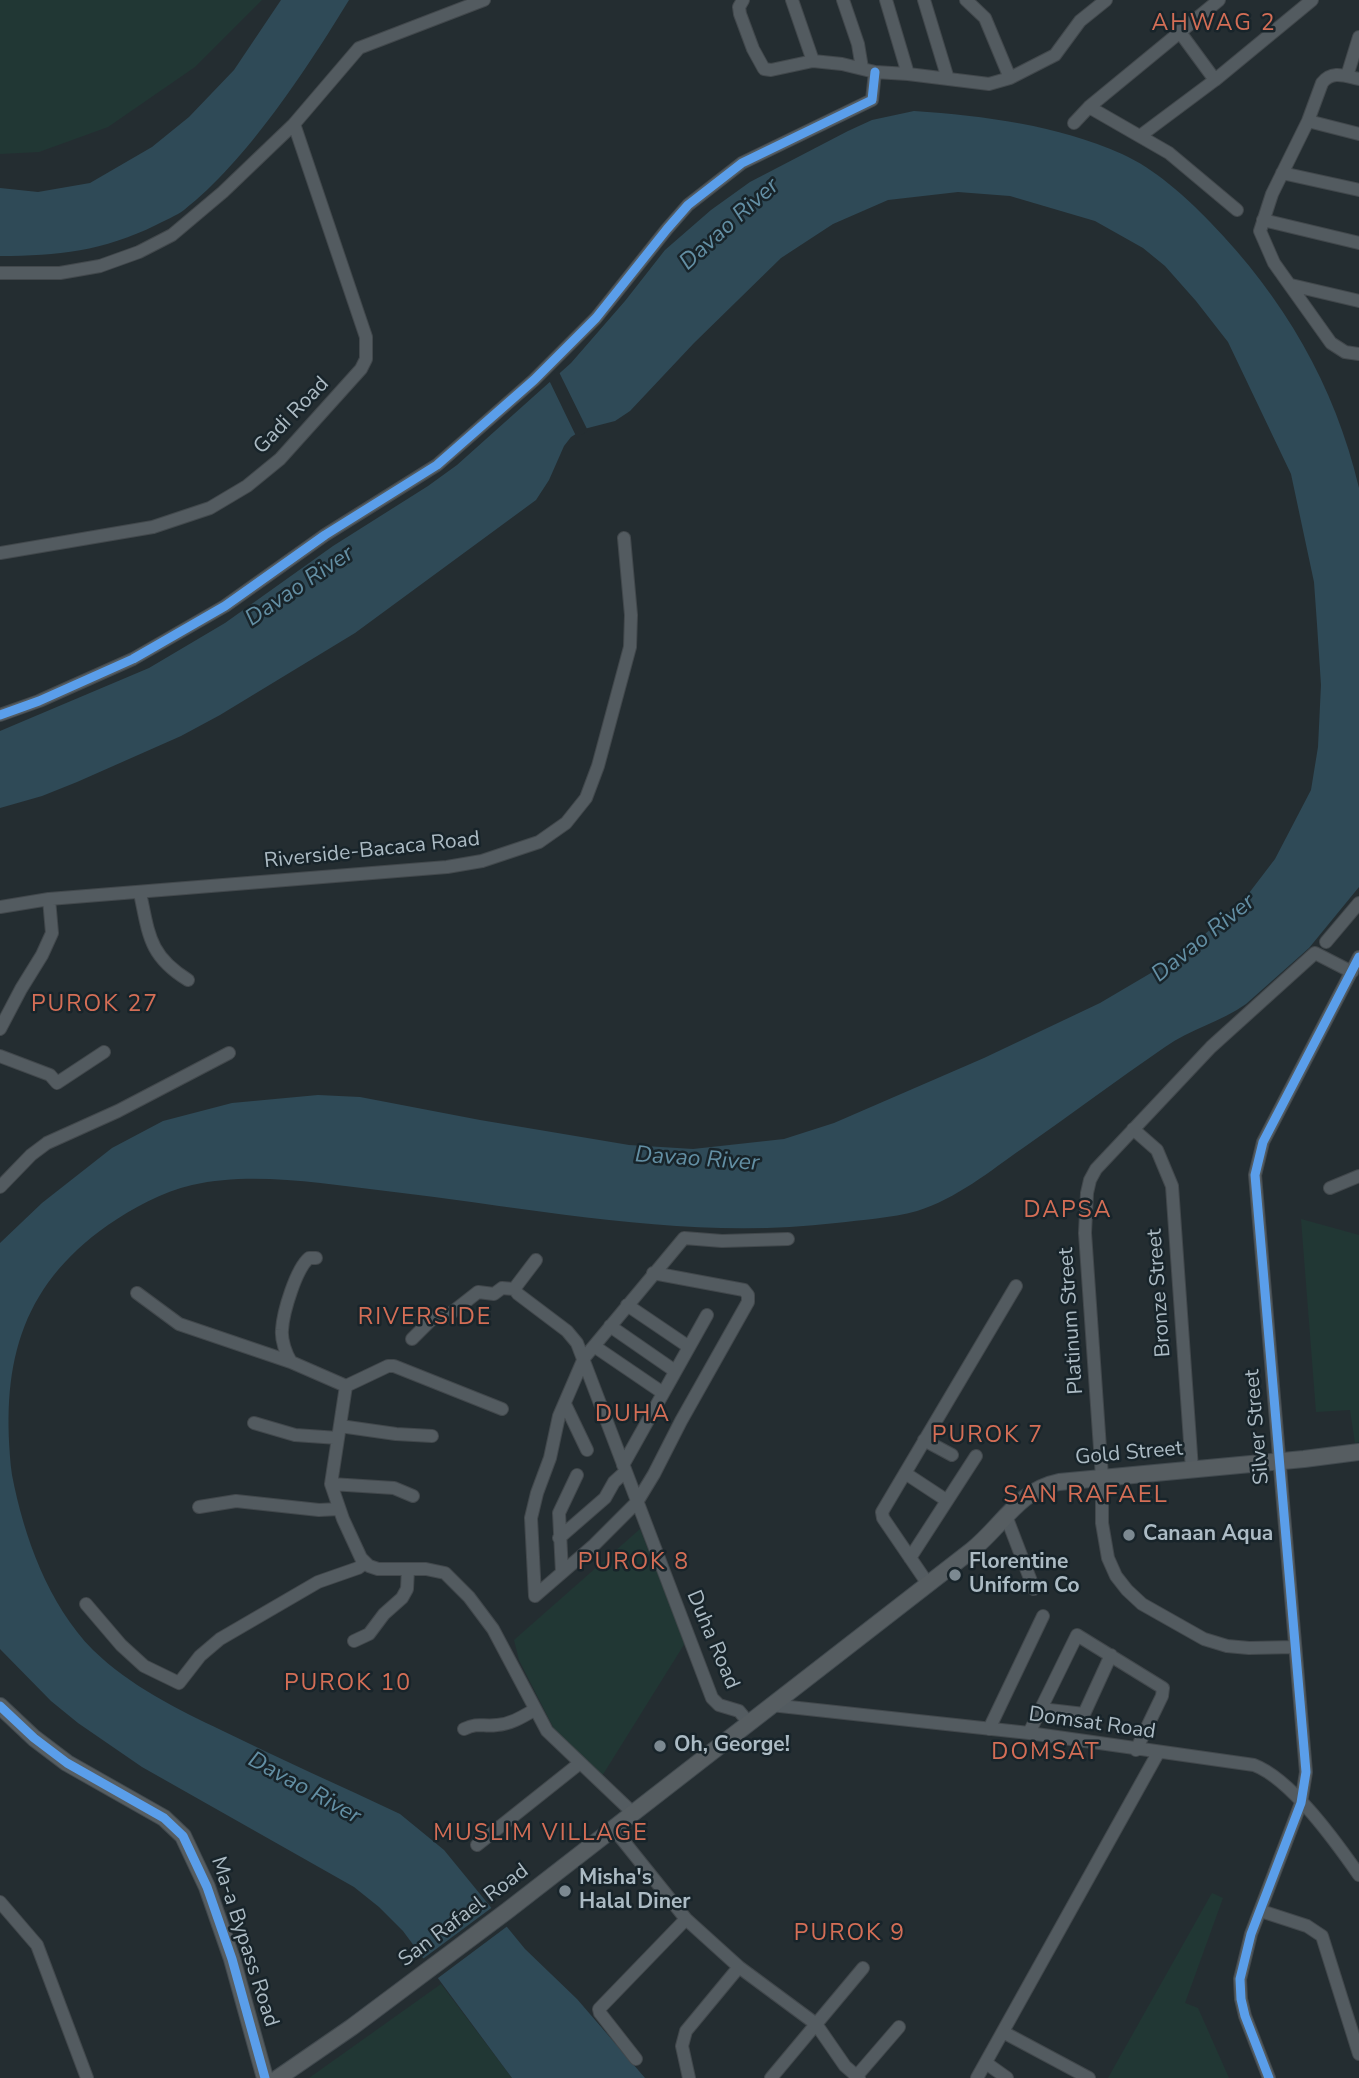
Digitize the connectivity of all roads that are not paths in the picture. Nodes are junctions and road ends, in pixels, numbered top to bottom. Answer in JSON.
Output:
{"nodes":[{"id":1,"x":484,"y":0,"type":"edge"},
{"id":2,"x":743,"y":0,"type":"edge"},
{"id":3,"x":792,"y":0,"type":"edge"},
{"id":4,"x":843,"y":0,"type":"edge"},
{"id":5,"x":886,"y":0,"type":"edge"},
{"id":6,"x":924,"y":0,"type":"edge"},
{"id":7,"x":966,"y":0,"type":"edge"},
{"id":8,"x":1105,"y":0,"type":"edge"},
{"id":9,"x":1219,"y":0,"type":"edge"},
{"id":10,"x":1312,"y":0,"type":"edge"},
{"id":11,"x":1088,"y":6,"type":"edge"},
{"id":12,"x":1179,"y":31,"type":"junction"},
{"id":13,"x":1359,"y":37,"type":"edge"},
{"id":14,"x":813,"y":61,"type":"junction"},
{"id":15,"x":862,"y":68,"type":"junction"},
{"id":16,"x":875,"y":72,"type":"junction"},
{"id":17,"x":908,"y":74,"type":"junction"},
{"id":18,"x":1010,"y":78,"type":"junction"},
{"id":19,"x":1353,"y":78,"type":"edge"},
{"id":20,"x":948,"y":79,"type":"junction"},
{"id":21,"x":1215,"y":80,"type":"junction"},
{"id":22,"x":1089,"y":107,"type":"junction"},
{"id":23,"x":1308,"y":121,"type":"junction"},
{"id":24,"x":1074,"y":123,"type":"dead end"},
{"id":25,"x":294,"y":124,"type":"junction"},
{"id":26,"x":1359,"y":134,"type":"edge"},
{"id":27,"x":1140,"y":136,"type":"junction"},
{"id":28,"x":1282,"y":173,"type":"junction"},
{"id":29,"x":1359,"y":190,"type":"edge"},
{"id":30,"x":1237,"y":210,"type":"dead end"},
{"id":31,"x":1263,"y":220,"type":"junction"},
{"id":32,"x":1359,"y":243,"type":"edge"},
{"id":33,"x":0,"y":273,"type":"edge"},
{"id":34,"x":1291,"y":285,"type":"junction"},
{"id":35,"x":1359,"y":301,"type":"edge"},
{"id":36,"x":1359,"y":354,"type":"edge"},
{"id":37,"x":624,"y":538,"type":"dead end"},
{"id":38,"x":0,"y":553,"type":"edge"},
{"id":39,"x":0,"y":715,"type":"edge"},
{"id":40,"x":140,"y":893,"type":"junction"},
{"id":41,"x":49,"y":899,"type":"junction"},
{"id":42,"x":1359,"y":903,"type":"edge"},
{"id":43,"x":0,"y":907,"type":"edge"},
{"id":44,"x":1326,"y":942,"type":"dead end"},
{"id":45,"x":1359,"y":957,"type":"edge"},
{"id":46,"x":1352,"y":972,"type":"junction"},
{"id":47,"x":188,"y":980,"type":"dead end"},
{"id":48,"x":0,"y":1029,"type":"edge"},
{"id":49,"x":104,"y":1052,"type":"dead end"},
{"id":50,"x":229,"y":1054,"type":"dead end"},
{"id":51,"x":0,"y":1056,"type":"edge"},
{"id":52,"x":1133,"y":1129,"type":"junction"},
{"id":53,"x":1358,"y":1179,"type":"edge"},
{"id":54,"x":0,"y":1187,"type":"edge"},
{"id":55,"x":1330,"y":1188,"type":"dead end"},
{"id":56,"x":788,"y":1239,"type":"dead end"},
{"id":57,"x":316,"y":1258,"type":"dead end"},
{"id":58,"x":536,"y":1260,"type":"dead end"},
{"id":59,"x":653,"y":1273,"type":"junction"},
{"id":60,"x":1016,"y":1286,"type":"dead end"},
{"id":61,"x":514,"y":1289,"type":"junction"},
{"id":62,"x":137,"y":1293,"type":"dead end"},
{"id":63,"x":627,"y":1305,"type":"junction"},
{"id":64,"x":707,"y":1315,"type":"dead end"},
{"id":65,"x":610,"y":1326,"type":"junction"},
{"id":66,"x":412,"y":1339,"type":"dead end"},
{"id":67,"x":594,"y":1346,"type":"junction"},
{"id":68,"x":689,"y":1347,"type":"junction"},
{"id":69,"x":584,"y":1359,"type":"junction"},
{"id":70,"x":290,"y":1362,"type":"junction"},
{"id":71,"x":675,"y":1371,"type":"junction"},
{"id":72,"x":346,"y":1386,"type":"junction"},
{"id":73,"x":663,"y":1393,"type":"junction"},
{"id":74,"x":565,"y":1404,"type":"junction"},
{"id":75,"x":502,"y":1409,"type":"dead end"},
{"id":76,"x":254,"y":1423,"type":"dead end"},
{"id":77,"x":339,"y":1432,"type":"junction"},
{"id":78,"x":432,"y":1436,"type":"dead end"},
{"id":79,"x":924,"y":1440,"type":"junction"},
{"id":80,"x":587,"y":1450,"type":"dead end"},
{"id":81,"x":1359,"y":1452,"type":"edge"},
{"id":82,"x":952,"y":1455,"type":"dead end"},
{"id":83,"x":976,"y":1456,"type":"dead end"},
{"id":84,"x":1278,"y":1462,"type":"junction"},
{"id":85,"x":624,"y":1468,"type":"junction"},
{"id":86,"x":1192,"y":1469,"type":"junction"},
{"id":87,"x":905,"y":1473,"type":"junction"},
{"id":88,"x":577,"y":1475,"type":"dead end"},
{"id":89,"x":1102,"y":1477,"type":"junction"},
{"id":90,"x":331,"y":1484,"type":"junction"},
{"id":91,"x":413,"y":1496,"type":"dead end"},
{"id":92,"x":946,"y":1500,"type":"junction"},
{"id":93,"x":637,"y":1502,"type":"junction"},
{"id":94,"x":198,"y":1507,"type":"dead end"},
{"id":95,"x":339,"y":1508,"type":"junction"},
{"id":96,"x":1006,"y":1516,"type":"junction"},
{"id":97,"x":559,"y":1538,"type":"junction"},
{"id":98,"x":910,"y":1558,"type":"junction"},
{"id":99,"x":365,"y":1563,"type":"junction"},
{"id":100,"x":408,"y":1569,"type":"junction"},
{"id":101,"x":562,"y":1572,"type":"junction"},
{"id":102,"x":928,"y":1584,"type":"junction"},
{"id":103,"x":1034,"y":1589,"type":"dead end"},
{"id":104,"x":86,"y":1604,"type":"dead end"},
{"id":105,"x":1043,"y":1616,"type":"dead end"},
{"id":106,"x":354,"y":1641,"type":"dead end"},
{"id":107,"x":1295,"y":1647,"type":"junction"},
{"id":108,"x":1111,"y":1655,"type":"junction"},
{"id":109,"x":771,"y":1705,"type":"junction"},
{"id":110,"x":0,"y":1706,"type":"edge"},
{"id":111,"x":1041,"y":1709,"type":"junction"},
{"id":112,"x":534,"y":1710,"type":"junction"},
{"id":113,"x":749,"y":1723,"type":"junction"},
{"id":114,"x":464,"y":1729,"type":"dead end"},
{"id":115,"x":989,"y":1729,"type":"junction"},
{"id":116,"x":1029,"y":1733,"type":"junction"},
{"id":117,"x":1136,"y":1750,"type":"junction"},
{"id":118,"x":1158,"y":1753,"type":"junction"},
{"id":119,"x":580,"y":1763,"type":"junction"},
{"id":120,"x":1301,"y":1802,"type":"junction"},
{"id":121,"x":632,"y":1812,"type":"junction"},
{"id":122,"x":612,"y":1828,"type":"junction"},
{"id":123,"x":477,"y":1845,"type":"dead end"},
{"id":124,"x":1359,"y":1875,"type":"edge"},
{"id":125,"x":0,"y":1902,"type":"edge"},
{"id":126,"x":1261,"y":1911,"type":"junction"},
{"id":127,"x":686,"y":1919,"type":"junction"},
{"id":128,"x":738,"y":1967,"type":"junction"},
{"id":129,"x":863,"y":1968,"type":"dead end"},
{"id":130,"x":816,"y":2024,"type":"junction"},
{"id":131,"x":900,"y":2027,"type":"dead end"},
{"id":132,"x":1003,"y":2032,"type":"junction"},
{"id":133,"x":1359,"y":2054,"type":"edge"},
{"id":134,"x":636,"y":2059,"type":"dead end"},
{"id":135,"x":986,"y":2063,"type":"junction"},
{"id":136,"x":857,"y":2077,"type":"edge"},
{"id":137,"x":1004,"y":2077,"type":"edge"},
{"id":138,"x":87,"y":2078,"type":"edge"},
{"id":139,"x":265,"y":2078,"type":"edge"},
{"id":140,"x":278,"y":2078,"type":"edge"},
{"id":141,"x":689,"y":2078,"type":"edge"},
{"id":142,"x":771,"y":2078,"type":"edge"},
{"id":143,"x":977,"y":2078,"type":"edge"},
{"id":144,"x":1089,"y":2078,"type":"edge"},
{"id":145,"x":1269,"y":2078,"type":"edge"}],
"edges":[{"from":1,"to":25,"type":"street"},
{"from":2,"to":14,"type":"street"},
{"from":3,"to":14,"type":"street"},
{"from":4,"to":15,"type":"street"},
{"from":5,"to":17,"type":"street"},
{"from":6,"to":20,"type":"street"},
{"from":7,"to":18,"type":"street"},
{"from":8,"to":11,"type":"street"},
{"from":9,"to":12,"type":"street"},
{"from":10,"to":21,"type":"street"},
{"from":11,"to":18,"type":"street"},
{"from":12,"to":21,"type":"street"},
{"from":12,"to":22,"type":"street"},
{"from":13,"to":19,"type":"street"},
{"from":14,"to":15,"type":"street"},
{"from":15,"to":16,"type":"street"},
{"from":16,"to":17,"type":"street"},
{"from":16,"to":39,"type":"street"},
{"from":17,"to":20,"type":"street"},
{"from":18,"to":20,"type":"street"},
{"from":19,"to":23,"type":"street"},
{"from":21,"to":27,"type":"street"},
{"from":22,"to":24,"type":"street"},
{"from":22,"to":27,"type":"street"},
{"from":23,"to":26,"type":"street"},
{"from":23,"to":28,"type":"street"},
{"from":25,"to":33,"type":"street"},
{"from":25,"to":38,"type":"street","name":"Gadi Road"},
{"from":27,"to":30,"type":"street"},
{"from":28,"to":29,"type":"street"},
{"from":28,"to":31,"type":"street"},
{"from":31,"to":32,"type":"street"},
{"from":31,"to":34,"type":"street"},
{"from":34,"to":35,"type":"street"},
{"from":34,"to":36,"type":"street"},
{"from":37,"to":40,"type":"street","name":"Riverside-Bacaca Road"},
{"from":40,"to":41,"type":"street","name":"Riverside-Bacaca Road"},
{"from":40,"to":47,"type":"street"},
{"from":41,"to":43,"type":"street","name":"Riverside-Bacaca Road"},
{"from":41,"to":48,"type":"street"},
{"from":42,"to":44,"type":"street"},
{"from":45,"to":46,"type":"street","name":"Silver Street"},
{"from":46,"to":52,"type":"street","name":"Platinum Street"},
{"from":46,"to":84,"type":"street","name":"Silver Street"},
{"from":49,"to":51,"type":"street"},
{"from":50,"to":54,"type":"street"},
{"from":52,"to":86,"type":"street","name":"Bronze Street"},
{"from":52,"to":89,"type":"street","name":"Platinum Street"},
{"from":53,"to":55,"type":"street"},
{"from":56,"to":59,"type":"street"},
{"from":57,"to":70,"type":"street"},
{"from":58,"to":61,"type":"street"},
{"from":59,"to":63,"type":"street"},
{"from":59,"to":93,"type":"street"},
{"from":60,"to":79,"type":"street"},
{"from":61,"to":66,"type":"street"},
{"from":61,"to":69,"type":"street","name":"Duha Road"},
{"from":62,"to":70,"type":"street"},
{"from":63,"to":65,"type":"street"},
{"from":63,"to":68,"type":"street"},
{"from":64,"to":68,"type":"street"},
{"from":65,"to":67,"type":"street"},
{"from":65,"to":71,"type":"street"},
{"from":67,"to":69,"type":"street"},
{"from":67,"to":73,"type":"street"},
{"from":68,"to":71,"type":"street"},
{"from":69,"to":74,"type":"street"},
{"from":69,"to":85,"type":"street","name":"Duha Road"},
{"from":70,"to":72,"type":"street"},
{"from":71,"to":73,"type":"street"},
{"from":72,"to":75,"type":"street"},
{"from":72,"to":77,"type":"street"},
{"from":73,"to":85,"type":"street"},
{"from":74,"to":80,"type":"street"},
{"from":74,"to":101,"type":"street"},
{"from":76,"to":77,"type":"street"},
{"from":77,"to":78,"type":"street"},
{"from":77,"to":90,"type":"street"},
{"from":79,"to":82,"type":"street"},
{"from":79,"to":87,"type":"street"},
{"from":81,"to":84,"type":"main road","name":"Gold Street"},
{"from":83,"to":92,"type":"street"},
{"from":84,"to":86,"type":"main road","name":"Gold Street"},
{"from":84,"to":107,"type":"street","name":"Silver Street"},
{"from":85,"to":93,"type":"street","name":"Duha Road"},
{"from":85,"to":97,"type":"street"},
{"from":86,"to":89,"type":"main road","name":"Gold Street"},
{"from":87,"to":92,"type":"street"},
{"from":87,"to":98,"type":"street"},
{"from":88,"to":97,"type":"street"},
{"from":89,"to":96,"type":"main road","name":"Gold Street"},
{"from":89,"to":107,"type":"street","name":"Platinum Street"},
{"from":90,"to":91,"type":"street"},
{"from":90,"to":95,"type":"street"},
{"from":92,"to":98,"type":"street"},
{"from":93,"to":101,"type":"street"},
{"from":93,"to":113,"type":"street","name":"Duha Road"},
{"from":94,"to":95,"type":"street"},
{"from":95,"to":99,"type":"street"},
{"from":96,"to":102,"type":"main road","name":"Gold Street"},
{"from":96,"to":103,"type":"street"},
{"from":97,"to":101,"type":"street"},
{"from":98,"to":102,"type":"street"},
{"from":99,"to":100,"type":"street"},
{"from":99,"to":104,"type":"street"},
{"from":100,"to":106,"type":"street"},
{"from":100,"to":112,"type":"street"},
{"from":102,"to":109,"type":"main road","name":"Gold Street"},
{"from":105,"to":115,"type":"street"},
{"from":107,"to":120,"type":"street","name":"Silver Street"},
{"from":108,"to":111,"type":"street"},
{"from":108,"to":111,"type":"street"},
{"from":108,"to":117,"type":"street"},
{"from":109,"to":113,"type":"main road","name":"San Rafael Road"},
{"from":109,"to":115,"type":"street","name":"Domsat Road"},
{"from":110,"to":139,"type":"main road","name":"Ma-a Bypass Road"},
{"from":111,"to":116,"type":"street"},
{"from":112,"to":114,"type":"street"},
{"from":112,"to":119,"type":"street"},
{"from":113,"to":121,"type":"main road","name":"San Rafael Road"},
{"from":115,"to":116,"type":"street","name":"Domsat Road"},
{"from":116,"to":117,"type":"street","name":"Domsat Road"},
{"from":117,"to":118,"type":"street","name":"Domsat Road"},
{"from":118,"to":120,"type":"street","name":"Domsat Road"},
{"from":118,"to":132,"type":"street"},
{"from":119,"to":121,"type":"street"},
{"from":119,"to":123,"type":"street"},
{"from":120,"to":124,"type":"street","name":"Domsat Road"},
{"from":120,"to":126,"type":"street","name":"Silver Street"},
{"from":121,"to":122,"type":"main road","name":"San Rafael Road"},
{"from":122,"to":127,"type":"street"},
{"from":122,"to":140,"type":"main road","name":"San Rafael Road"},
{"from":125,"to":138,"type":"street"},
{"from":126,"to":133,"type":"street"},
{"from":126,"to":145,"type":"street","name":"Silver Street"},
{"from":127,"to":128,"type":"street"},
{"from":127,"to":134,"type":"street"},
{"from":128,"to":130,"type":"street"},
{"from":128,"to":141,"type":"street"},
{"from":129,"to":130,"type":"street"},
{"from":130,"to":136,"type":"street"},
{"from":130,"to":142,"type":"street"},
{"from":131,"to":136,"type":"street"},
{"from":132,"to":135,"type":"street"},
{"from":132,"to":144,"type":"street"},
{"from":135,"to":137,"type":"street"},
{"from":135,"to":143,"type":"street"}]}
